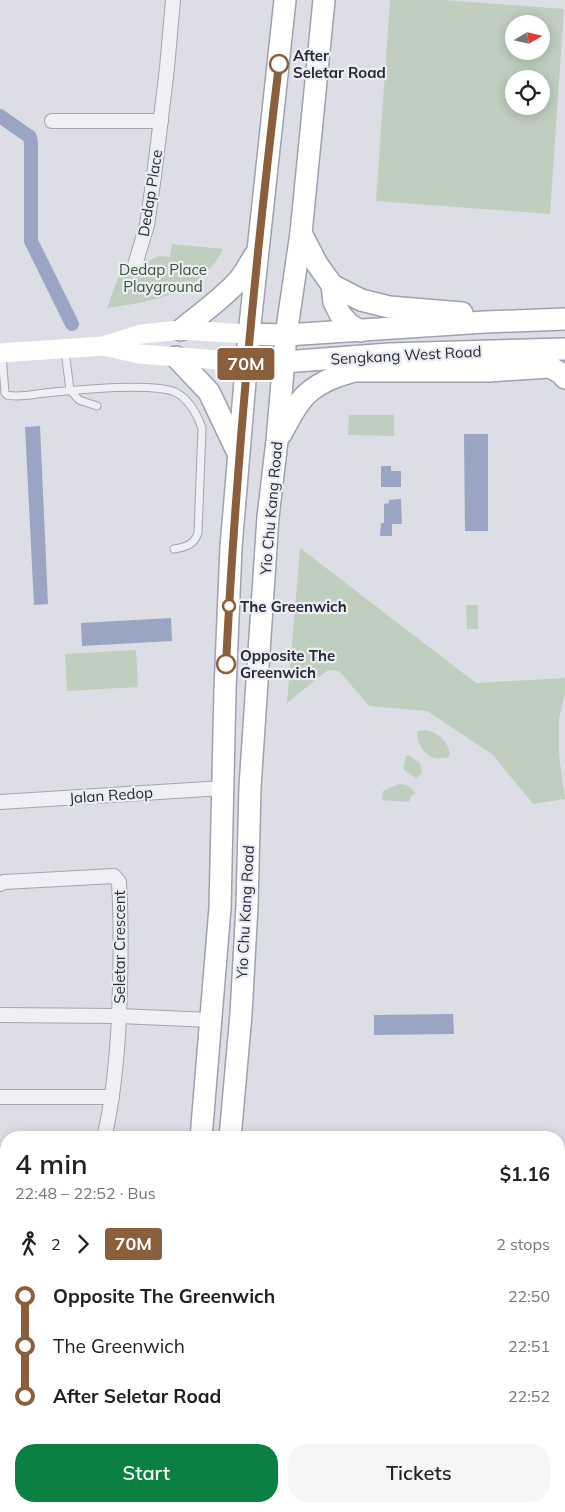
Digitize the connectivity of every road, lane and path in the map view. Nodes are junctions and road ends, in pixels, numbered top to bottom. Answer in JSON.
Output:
{"nodes":[{"id":1,"x":173,"y":0,"type":"edge"},
{"id":2,"x":285,"y":0,"type":"edge"},
{"id":3,"x":324,"y":0,"type":"edge"},
{"id":4,"x":160,"y":120,"type":"junction"},
{"id":5,"x":52,"y":121,"type":"dead end"},
{"id":6,"x":301,"y":233,"type":"junction"},
{"id":7,"x":258,"y":250,"type":"junction"},
{"id":8,"x":135,"y":265,"type":"dead end"},
{"id":9,"x":332,"y":285,"type":"junction"},
{"id":10,"x":561,"y":321,"type":"edge"},
{"id":11,"x":485,"y":322,"type":"junction"},
{"id":12,"x":181,"y":330,"type":"junction"},
{"id":13,"x":360,"y":331,"type":"junction"},
{"id":14,"x":249,"y":334,"type":"junction"},
{"id":15,"x":286,"y":335,"type":"junction"},
{"id":16,"x":103,"y":346,"type":"junction"},
{"id":17,"x":64,"y":347,"type":"junction"},
{"id":18,"x":561,"y":352,"type":"edge"},
{"id":19,"x":1,"y":353,"type":"edge"},
{"id":20,"x":389,"y":354,"type":"junction"},
{"id":21,"x":176,"y":357,"type":"junction"},
{"id":22,"x":246,"y":362,"type":"junction"},
{"id":23,"x":284,"y":362,"type":"junction"},
{"id":24,"x":359,"y":371,"type":"junction"},
{"id":25,"x":565,"y":378,"type":"edge"},
{"id":26,"x":70,"y":390,"type":"junction"},
{"id":27,"x":3,"y":394,"type":"edge"},
{"id":28,"x":97,"y":406,"type":"dead end"},
{"id":29,"x":277,"y":442,"type":"junction"},
{"id":30,"x":240,"y":456,"type":"junction"},
{"id":31,"x":174,"y":549,"type":"dead end"},
{"id":32,"x":223,"y":788,"type":"junction"},
{"id":33,"x":0,"y":802,"type":"edge"},
{"id":34,"x":0,"y":884,"type":"edge"},
{"id":35,"x":0,"y":1015,"type":"edge"},
{"id":36,"x":119,"y":1016,"type":"junction"},
{"id":37,"x":211,"y":1020,"type":"junction"},
{"id":38,"x":0,"y":1097,"type":"edge"},
{"id":39,"x":112,"y":1097,"type":"junction"},
{"id":40,"x":105,"y":1131,"type":"edge"},
{"id":41,"x":202,"y":1131,"type":"edge"},
{"id":42,"x":231,"y":1131,"type":"edge"}],
"edges":[{"from":1,"to":4,"type":"street","name":"Dedap Place"},
{"from":2,"to":7,"type":"main road","name":"Yio Chu Kang Road"},
{"from":3,"to":6,"type":"main road","name":"Yio Chu Kang Road"},
{"from":4,"to":5,"type":"street"},
{"from":4,"to":8,"type":"street","name":"Dedap Place"},
{"from":6,"to":9,"type":"main road"},
{"from":6,"to":15,"type":"main road","name":"Yio Chu Kang Road"},
{"from":7,"to":12,"type":"main road"},
{"from":7,"to":14,"type":"main road","name":"Yio Chu Kang Road"},
{"from":9,"to":11,"type":"main road"},
{"from":9,"to":13,"type":"main road"},
{"from":10,"to":11,"type":"main road","name":"Sengkang West Road"},
{"from":11,"to":13,"type":"main road","name":"Sengkang West Road"},
{"from":12,"to":14,"type":"street"},
{"from":12,"to":16,"type":"street"},
{"from":13,"to":15,"type":"main road","name":"Sengkang West Road"},
{"from":14,"to":15,"type":"main road","name":"Sengkang West Road"},
{"from":14,"to":22,"type":"main road","name":"Yio Chu Kang Road"},
{"from":15,"to":23,"type":"main road","name":"Yio Chu Kang Road"},
{"from":16,"to":17,"type":"street"},
{"from":16,"to":21,"type":"street"},
{"from":17,"to":19,"type":"street"},
{"from":17,"to":26,"type":"lane"},
{"from":18,"to":20,"type":"main road","name":"Sengkang West Road"},
{"from":19,"to":27,"type":"lane"},
{"from":20,"to":23,"type":"main road","name":"Sengkang West Road"},
{"from":20,"to":24,"type":"main road"},
{"from":21,"to":22,"type":"street"},
{"from":21,"to":30,"type":"main road"},
{"from":22,"to":23,"type":"main road","name":"Sengkang West Road"},
{"from":22,"to":30,"type":"main road","name":"Yio Chu Kang Road"},
{"from":23,"to":29,"type":"main road","name":"Yio Chu Kang Road"},
{"from":24,"to":25,"type":"main road"},
{"from":24,"to":29,"type":"main road"},
{"from":26,"to":27,"type":"lane"},
{"from":26,"to":28,"type":"lane"},
{"from":26,"to":31,"type":"lane"},
{"from":29,"to":42,"type":"main road","name":"Yio Chu Kang Road"},
{"from":30,"to":32,"type":"main road","name":"Yio Chu Kang Road"},
{"from":32,"to":33,"type":"street","name":"Jalan Redop"},
{"from":32,"to":37,"type":"main road","name":"Yio Chu Kang Road"},
{"from":34,"to":36,"type":"street","name":"Seletar Crescent"},
{"from":35,"to":36,"type":"street"},
{"from":36,"to":37,"type":"street"},
{"from":36,"to":39,"type":"street"},
{"from":37,"to":41,"type":"main road","name":"Yio Chu Kang Road"},
{"from":38,"to":39,"type":"street"},
{"from":39,"to":40,"type":"street"}]}
